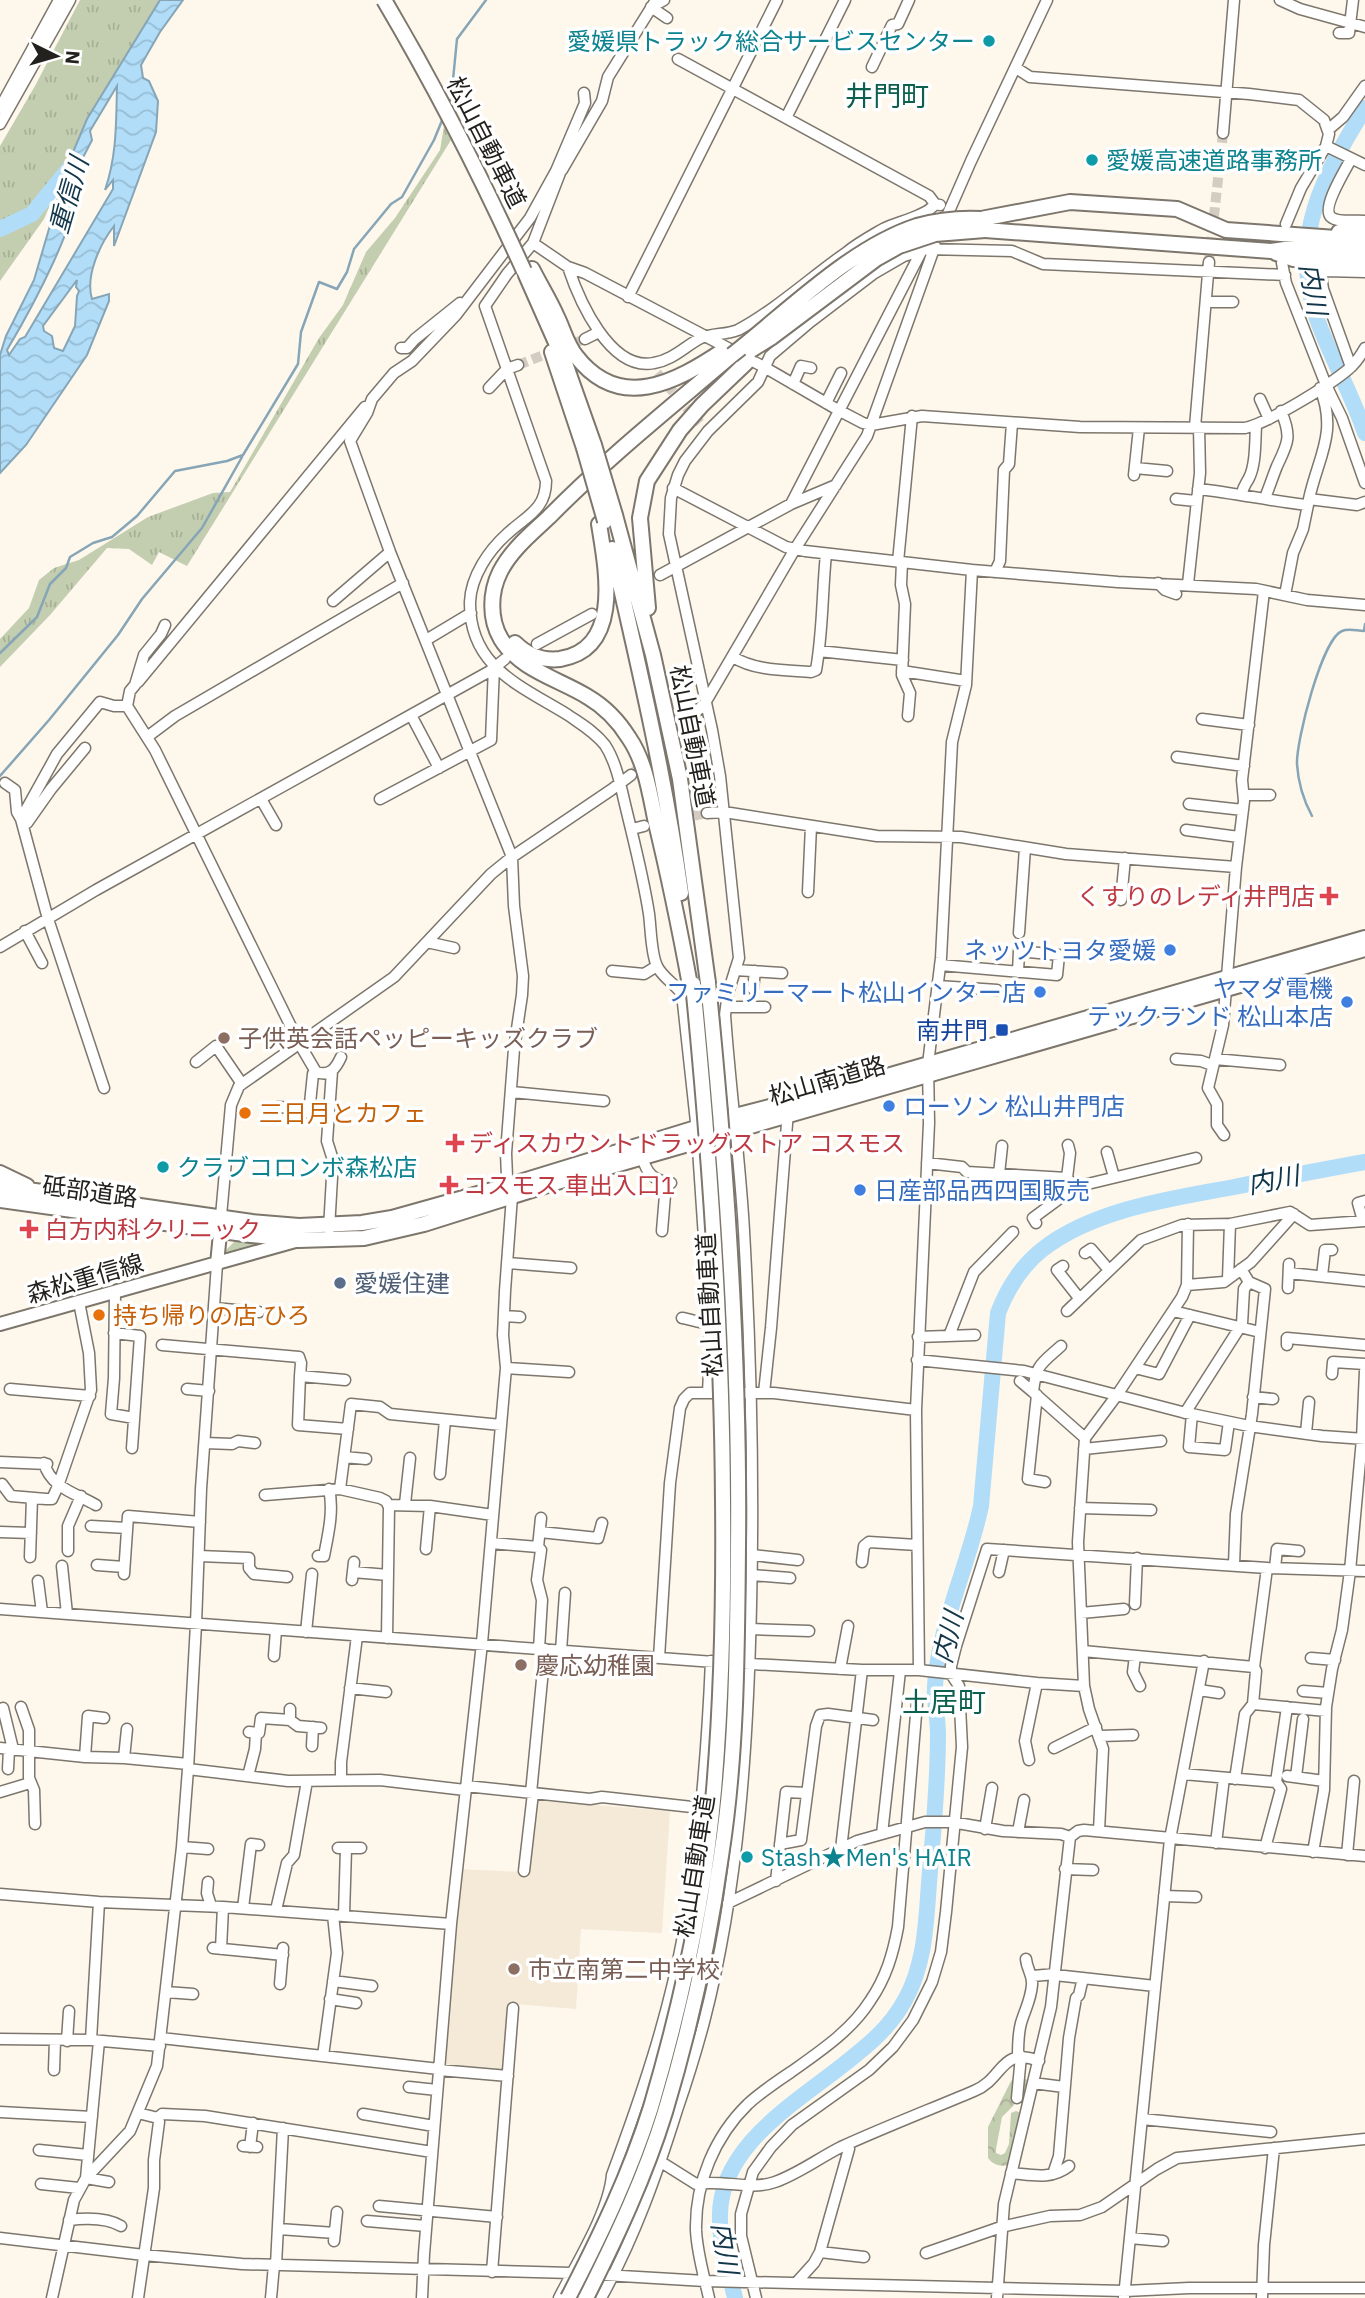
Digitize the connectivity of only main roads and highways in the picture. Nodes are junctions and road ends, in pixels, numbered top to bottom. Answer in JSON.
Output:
{"nodes":[{"id":1,"x":384,"y":0,"type":"edge"},
{"id":2,"x":983,"y":224,"type":"junction"},
{"id":3,"x":1365,"y":230,"type":"edge"},
{"id":4,"x":1365,"y":240,"type":"edge"},
{"id":5,"x":1292,"y":244,"type":"junction"},
{"id":6,"x":1365,"y":252,"type":"edge"},
{"id":7,"x":1365,"y":264,"type":"edge"},
{"id":8,"x":528,"y":270,"type":"junction"},
{"id":9,"x":735,"y":357,"type":"junction"},
{"id":10,"x":589,"y":451,"type":"junction"},
{"id":11,"x":607,"y":520,"type":"junction"},
{"id":12,"x":653,"y":655,"type":"junction"},
{"id":13,"x":1365,"y":937,"type":"edge"},
{"id":14,"x":1365,"y":949,"type":"edge"},
{"id":15,"x":1226,"y":983,"type":"junction"},
{"id":16,"x":693,"y":986,"type":"junction"},
{"id":17,"x":735,"y":1123,"type":"junction"},
{"id":18,"x":0,"y":1173,"type":"edge"},
{"id":19,"x":0,"y":1185,"type":"edge"},
{"id":20,"x":36,"y":1191,"type":"junction"},
{"id":21,"x":511,"y":1191,"type":"junction"},
{"id":22,"x":0,"y":1200,"type":"edge"},
{"id":23,"x":26,"y":1205,"type":"junction"},
{"id":24,"x":0,"y":1207,"type":"edge"},
{"id":25,"x":221,"y":1224,"type":"junction"},
{"id":26,"x":299,"y":1233,"type":"junction"},
{"id":27,"x":217,"y":1264,"type":"junction"},
{"id":28,"x":0,"y":1324,"type":"edge"},
{"id":29,"x":568,"y":2298,"type":"edge"},
{"id":30,"x":586,"y":2298,"type":"edge"}],
"edges":[{"from":1,"to":8,"type":"highway","name":"松山自動車道","bridge":true},
{"from":2,"to":5,"type":"highway"},
{"from":2,"to":5,"type":"highway"},
{"from":2,"to":9,"type":"highway","bridge":true},
{"from":2,"to":9,"type":"highway","bridge":true},
{"from":3,"to":5,"type":"highway"},
{"from":4,"to":5,"type":"highway"},
{"from":5,"to":6,"type":"highway"},
{"from":5,"to":7,"type":"highway"},
{"from":8,"to":9,"type":"highway"},
{"from":8,"to":10,"type":"highway","name":"松山自動車道"},
{"from":9,"to":11,"type":"highway"},
{"from":9,"to":12,"type":"highway"},
{"from":9,"to":16,"type":"highway"},
{"from":10,"to":11,"type":"highway","bridge":true},
{"from":10,"to":11,"type":"highway","name":"松山自動車道","bridge":true},
{"from":11,"to":12,"type":"highway","name":"松山自動車道"},
{"from":11,"to":16,"type":"highway","name":"松山自動車道"},
{"from":12,"to":16,"type":"highway","name":"松山自動車道"},
{"from":13,"to":15,"type":"highway","name":"松山南道路"},
{"from":14,"to":15,"type":"highway","name":"松山南道路"},
{"from":15,"to":17,"type":"highway","name":"松山南道路"},
{"from":16,"to":29,"type":"highway","name":"松山自動車道","bridge":true},
{"from":16,"to":30,"type":"highway","name":"松山自動車道","bridge":true},
{"from":17,"to":21,"type":"highway","name":"松山南道路"},
{"from":17,"to":21,"type":"highway","name":"松山南道路"},
{"from":18,"to":20,"type":"highway"},
{"from":19,"to":20,"type":"highway","name":"砥部道路"},
{"from":20,"to":25,"type":"highway","name":"砥部道路"},
{"from":21,"to":26,"type":"highway","name":"松山南道路"},
{"from":22,"to":23,"type":"highway","name":"砥部道路"},
{"from":23,"to":24,"type":"highway"},
{"from":23,"to":25,"type":"highway","name":"砥部道路"},
{"from":25,"to":26,"type":"highway","name":"砥部道路"},
{"from":25,"to":27,"type":"main road"},
{"from":26,"to":27,"type":"main road","name":"森松重信線"},
{"from":27,"to":28,"type":"main road","name":"森松重信線"}]}
